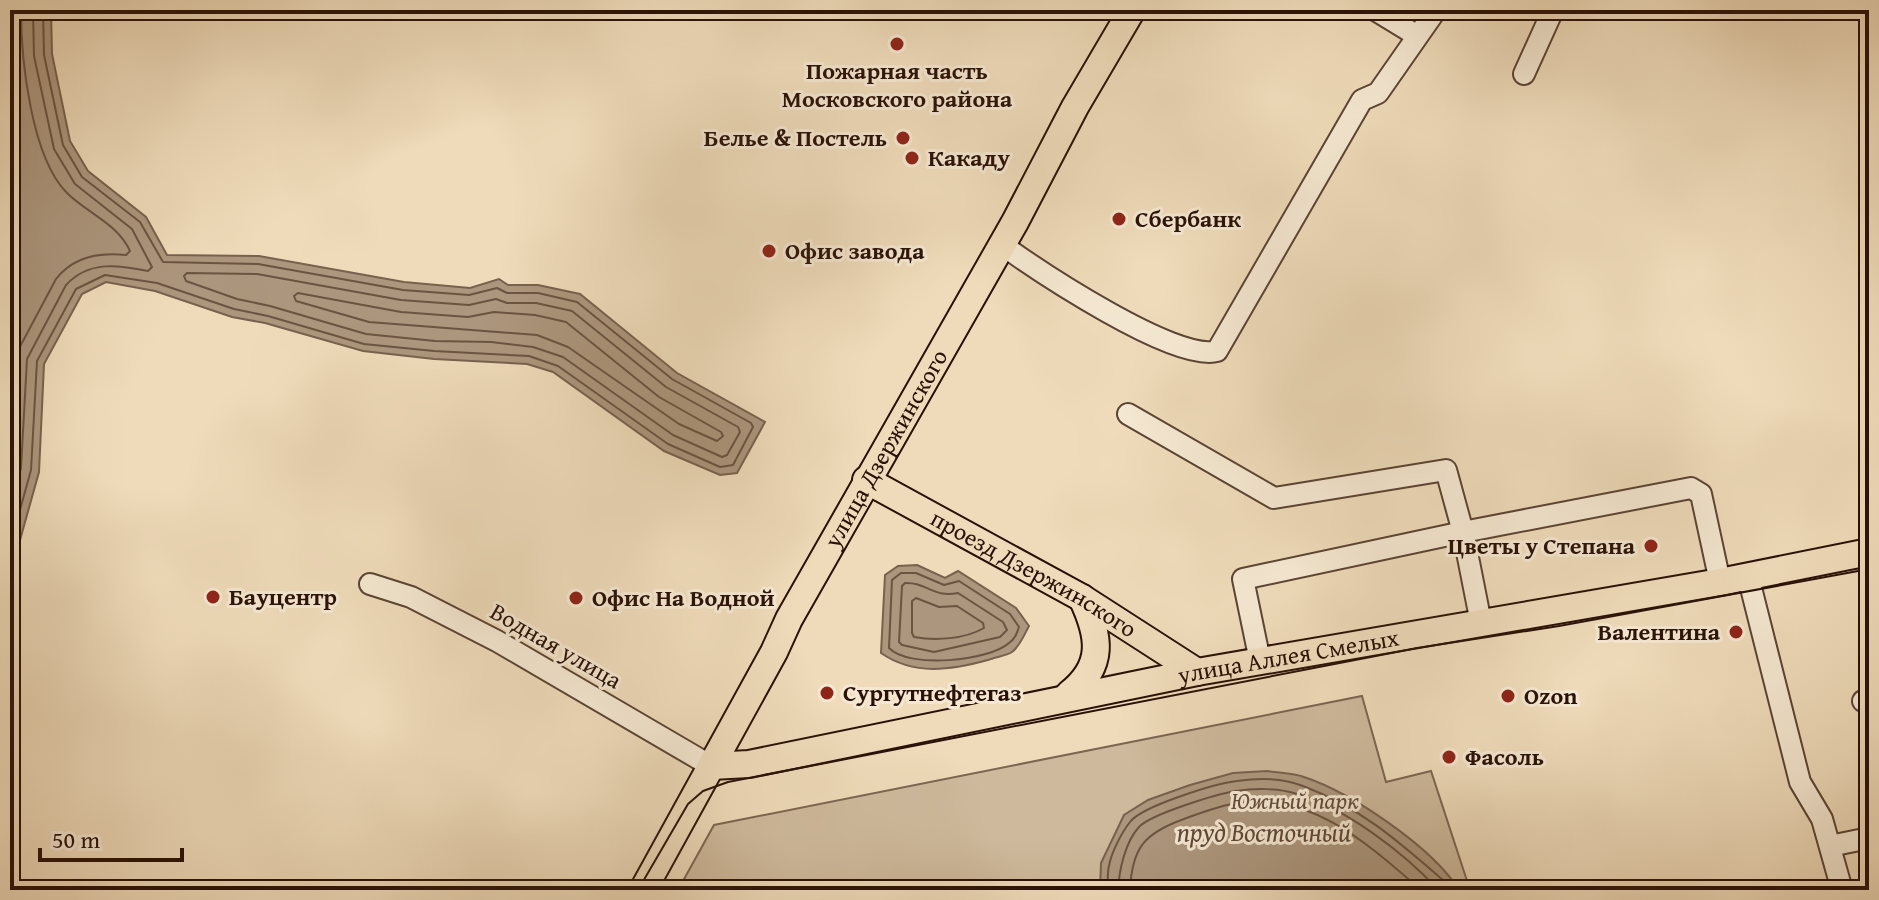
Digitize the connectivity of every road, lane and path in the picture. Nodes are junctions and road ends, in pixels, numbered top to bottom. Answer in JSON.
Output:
{"nodes":[{"id":1,"x":1132,"y":10,"type":"edge"},
{"id":2,"x":1375,"y":10,"type":"edge"},
{"id":3,"x":1436,"y":10,"type":"edge"},
{"id":4,"x":1553,"y":10,"type":"edge"},
{"id":5,"x":1416,"y":35,"type":"junction"},
{"id":6,"x":1524,"y":74,"type":"dead end"},
{"id":7,"x":1001,"y":244,"type":"junction"},
{"id":8,"x":1128,"y":414,"type":"dead end"},
{"id":9,"x":866,"y":480,"type":"junction"},
{"id":10,"x":1463,"y":532,"type":"junction"},
{"id":11,"x":1869,"y":552,"type":"edge"},
{"id":12,"x":1748,"y":576,"type":"junction"},
{"id":13,"x":1720,"y":582,"type":"junction"},
{"id":14,"x":370,"y":584,"type":"dead end"},
{"id":15,"x":1082,"y":598,"type":"junction"},
{"id":16,"x":1481,"y":623,"type":"junction"},
{"id":17,"x":1260,"y":661,"type":"junction"},
{"id":18,"x":1197,"y":672,"type":"junction"},
{"id":19,"x":1070,"y":697,"type":"junction"},
{"id":20,"x":711,"y":766,"type":"junction"},
{"id":21,"x":1869,"y":838,"type":"edge"},
{"id":22,"x":1830,"y":846,"type":"junction"},
{"id":23,"x":643,"y":890,"type":"edge"},
{"id":24,"x":1842,"y":890,"type":"edge"}],
"edges":[{"from":1,"to":7,"type":"main road","name":"улица Дзержинского"},
{"from":2,"to":5,"type":"street"},
{"from":3,"to":5,"type":"street"},
{"from":4,"to":6,"type":"street"},
{"from":5,"to":7,"type":"street"},
{"from":7,"to":9,"type":"main road","name":"улица Дзержинского"},
{"from":8,"to":10,"type":"street"},
{"from":9,"to":15,"type":"main road","name":"проезд Дзержинского"},
{"from":9,"to":20,"type":"main road","name":"улица Дзержинского"},
{"from":10,"to":13,"type":"street"},
{"from":10,"to":16,"type":"street"},
{"from":10,"to":17,"type":"street"},
{"from":11,"to":12,"type":"main road","name":"улица Аллея Смелых"},
{"from":12,"to":13,"type":"main road","name":"улица Аллея Смелых"},
{"from":12,"to":22,"type":"street"},
{"from":13,"to":16,"type":"main road","name":"улица Аллея Смелых"},
{"from":14,"to":20,"type":"street","name":"Водная улица"},
{"from":15,"to":18,"type":"main road","name":"проезд Дзержинского"},
{"from":15,"to":19,"type":"main road"},
{"from":16,"to":17,"type":"main road","name":"улица Аллея Смелых"},
{"from":17,"to":18,"type":"main road","name":"улица Аллея Смелых"},
{"from":18,"to":19,"type":"main road","name":"улица Аллея Смелых"},
{"from":19,"to":20,"type":"main road","name":"улица Аллея Смелых"},
{"from":20,"to":23,"type":"main road","name":"улица Дзержинского"},
{"from":21,"to":22,"type":"street"},
{"from":22,"to":24,"type":"street"}]}
